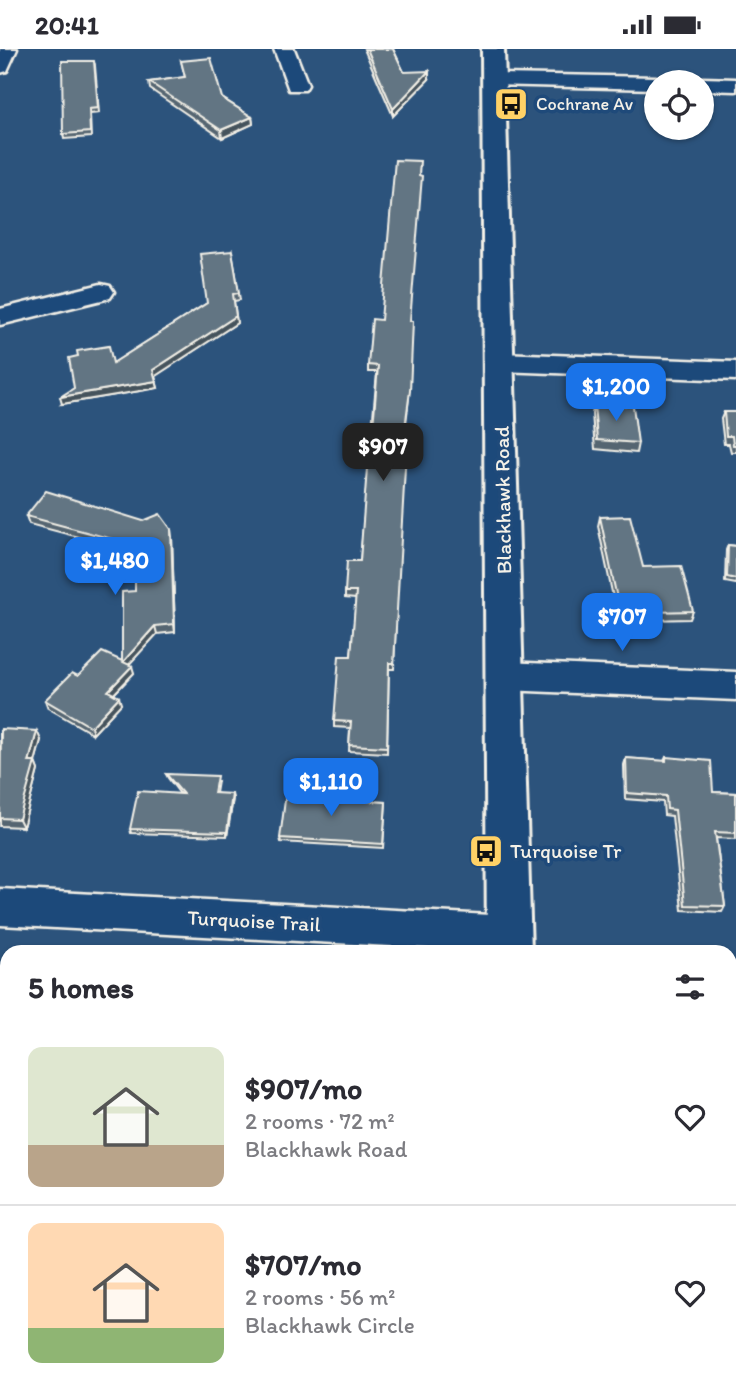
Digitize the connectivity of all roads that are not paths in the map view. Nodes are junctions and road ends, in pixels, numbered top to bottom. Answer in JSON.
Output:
{"nodes":[{"id":1,"x":8,"y":49,"type":"edge"},
{"id":2,"x":284,"y":49,"type":"edge"},
{"id":3,"x":493,"y":64,"type":"edge"},
{"id":4,"x":0,"y":67,"type":"edge"},
{"id":5,"x":644,"y":82,"type":"edge"},
{"id":6,"x":297,"y":85,"type":"dead end"},
{"id":7,"x":714,"y":85,"type":"edge"},
{"id":8,"x":736,"y":85,"type":"edge"},
{"id":9,"x":101,"y":292,"type":"dead end"},
{"id":10,"x":0,"y":317,"type":"edge"},
{"id":11,"x":500,"y":362,"type":"junction"},
{"id":12,"x":736,"y":371,"type":"edge"},
{"id":13,"x":505,"y":675,"type":"junction"},
{"id":14,"x":736,"y":686,"type":"edge"},
{"id":15,"x":0,"y":907,"type":"edge"},
{"id":16,"x":509,"y":943,"type":"edge"}],
"edges":[{"from":1,"to":4,"type":"street"},
{"from":2,"to":6,"type":"street"},
{"from":3,"to":5,"type":"street"},
{"from":3,"to":11,"type":"street","name":"Blackhawk Road"},
{"from":7,"to":8,"type":"street"},
{"from":9,"to":10,"type":"street"},
{"from":11,"to":12,"type":"street"},
{"from":11,"to":13,"type":"street","name":"Blackhawk Road"},
{"from":13,"to":14,"type":"street"},
{"from":13,"to":16,"type":"street","name":"Blackhawk Road"},
{"from":15,"to":16,"type":"street","name":"Turquoise Trail"}]}
